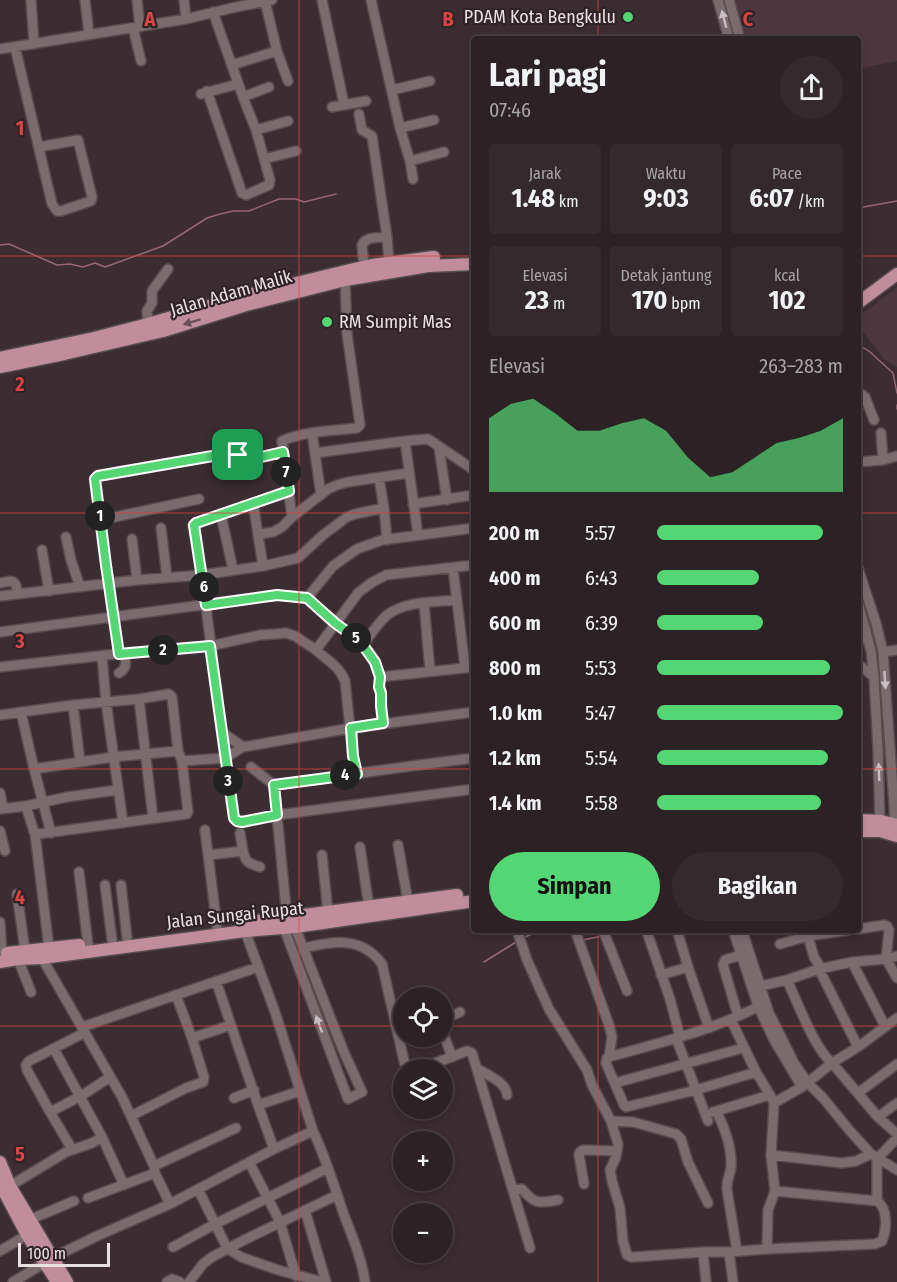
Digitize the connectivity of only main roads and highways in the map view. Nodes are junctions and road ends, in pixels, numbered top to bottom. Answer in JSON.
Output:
{"nodes":[{"id":1,"x":471,"y":256,"type":"edge"},
{"id":2,"x":471,"y":264,"type":"edge"},
{"id":3,"x":390,"y":268,"type":"junction"},
{"id":4,"x":897,"y":274,"type":"edge"},
{"id":5,"x":349,"y":276,"type":"junction"},
{"id":6,"x":897,"y":283,"type":"edge"},
{"id":7,"x":245,"y":301,"type":"junction"},
{"id":8,"x":861,"y":301,"type":"edge"},
{"id":9,"x":861,"y":309,"type":"edge"},
{"id":10,"x":0,"y":357,"type":"edge"},
{"id":11,"x":0,"y":367,"type":"edge"},
{"id":12,"x":861,"y":821,"type":"edge"},
{"id":13,"x":880,"y":826,"type":"junction"},
{"id":14,"x":861,"y":830,"type":"edge"},
{"id":15,"x":896,"y":830,"type":"edge"},
{"id":16,"x":471,"y":893,"type":"edge"},
{"id":17,"x":471,"y":901,"type":"edge"},
{"id":18,"x":288,"y":924,"type":"junction"},
{"id":19,"x":183,"y":934,"type":"junction"},
{"id":20,"x":44,"y":952,"type":"junction"},
{"id":21,"x":1,"y":956,"type":"edge"},
{"id":22,"x":0,"y":1162,"type":"edge"},
{"id":23,"x":5,"y":1185,"type":"edge"},
{"id":24,"x":48,"y":1261,"type":"junction"},
{"id":25,"x":57,"y":1282,"type":"edge"},
{"id":26,"x":67,"y":1282,"type":"edge"}],
"edges":[{"from":1,"to":3,"type":"main road","name":"Jalan Adam Malik"},
{"from":2,"to":3,"type":"main road","name":"Jalan Adam Malik"},
{"from":3,"to":5,"type":"main road","name":"Jalan Adam Malik"},
{"from":3,"to":5,"type":"main road","name":"Jalan Adam Malik"},
{"from":4,"to":8,"type":"main road"},
{"from":5,"to":7,"type":"main road","name":"Jalan Adam Malik"},
{"from":6,"to":9,"type":"main road"},
{"from":7,"to":10,"type":"main road","name":"Jalan Adam Malik"},
{"from":7,"to":11,"type":"main road","name":"Jalan Adam Malik","one_way":true},
{"from":12,"to":13,"type":"main road"},
{"from":13,"to":14,"type":"main road"},
{"from":13,"to":15,"type":"main road"},
{"from":16,"to":18,"type":"main road","name":"Jalan Sungai Rupat"},
{"from":17,"to":18,"type":"main road","name":"Jalan Sungai Rupat"},
{"from":18,"to":19,"type":"main road","name":"Jalan Sungai Rupat"},
{"from":18,"to":19,"type":"main road","name":"Jalan Sungai Rupat"},
{"from":19,"to":20,"type":"main road","name":"Jalan Sungai Rupat"},
{"from":19,"to":20,"type":"main road","name":"Jalan Sungai Rupat"},
{"from":20,"to":21,"type":"main road","name":"Jalan Sungai Rupat"},
{"from":22,"to":23,"type":"main road"},
{"from":23,"to":24,"type":"main road"},
{"from":23,"to":24,"type":"main road"},
{"from":24,"to":25,"type":"main road"},
{"from":24,"to":26,"type":"main road"}]}
